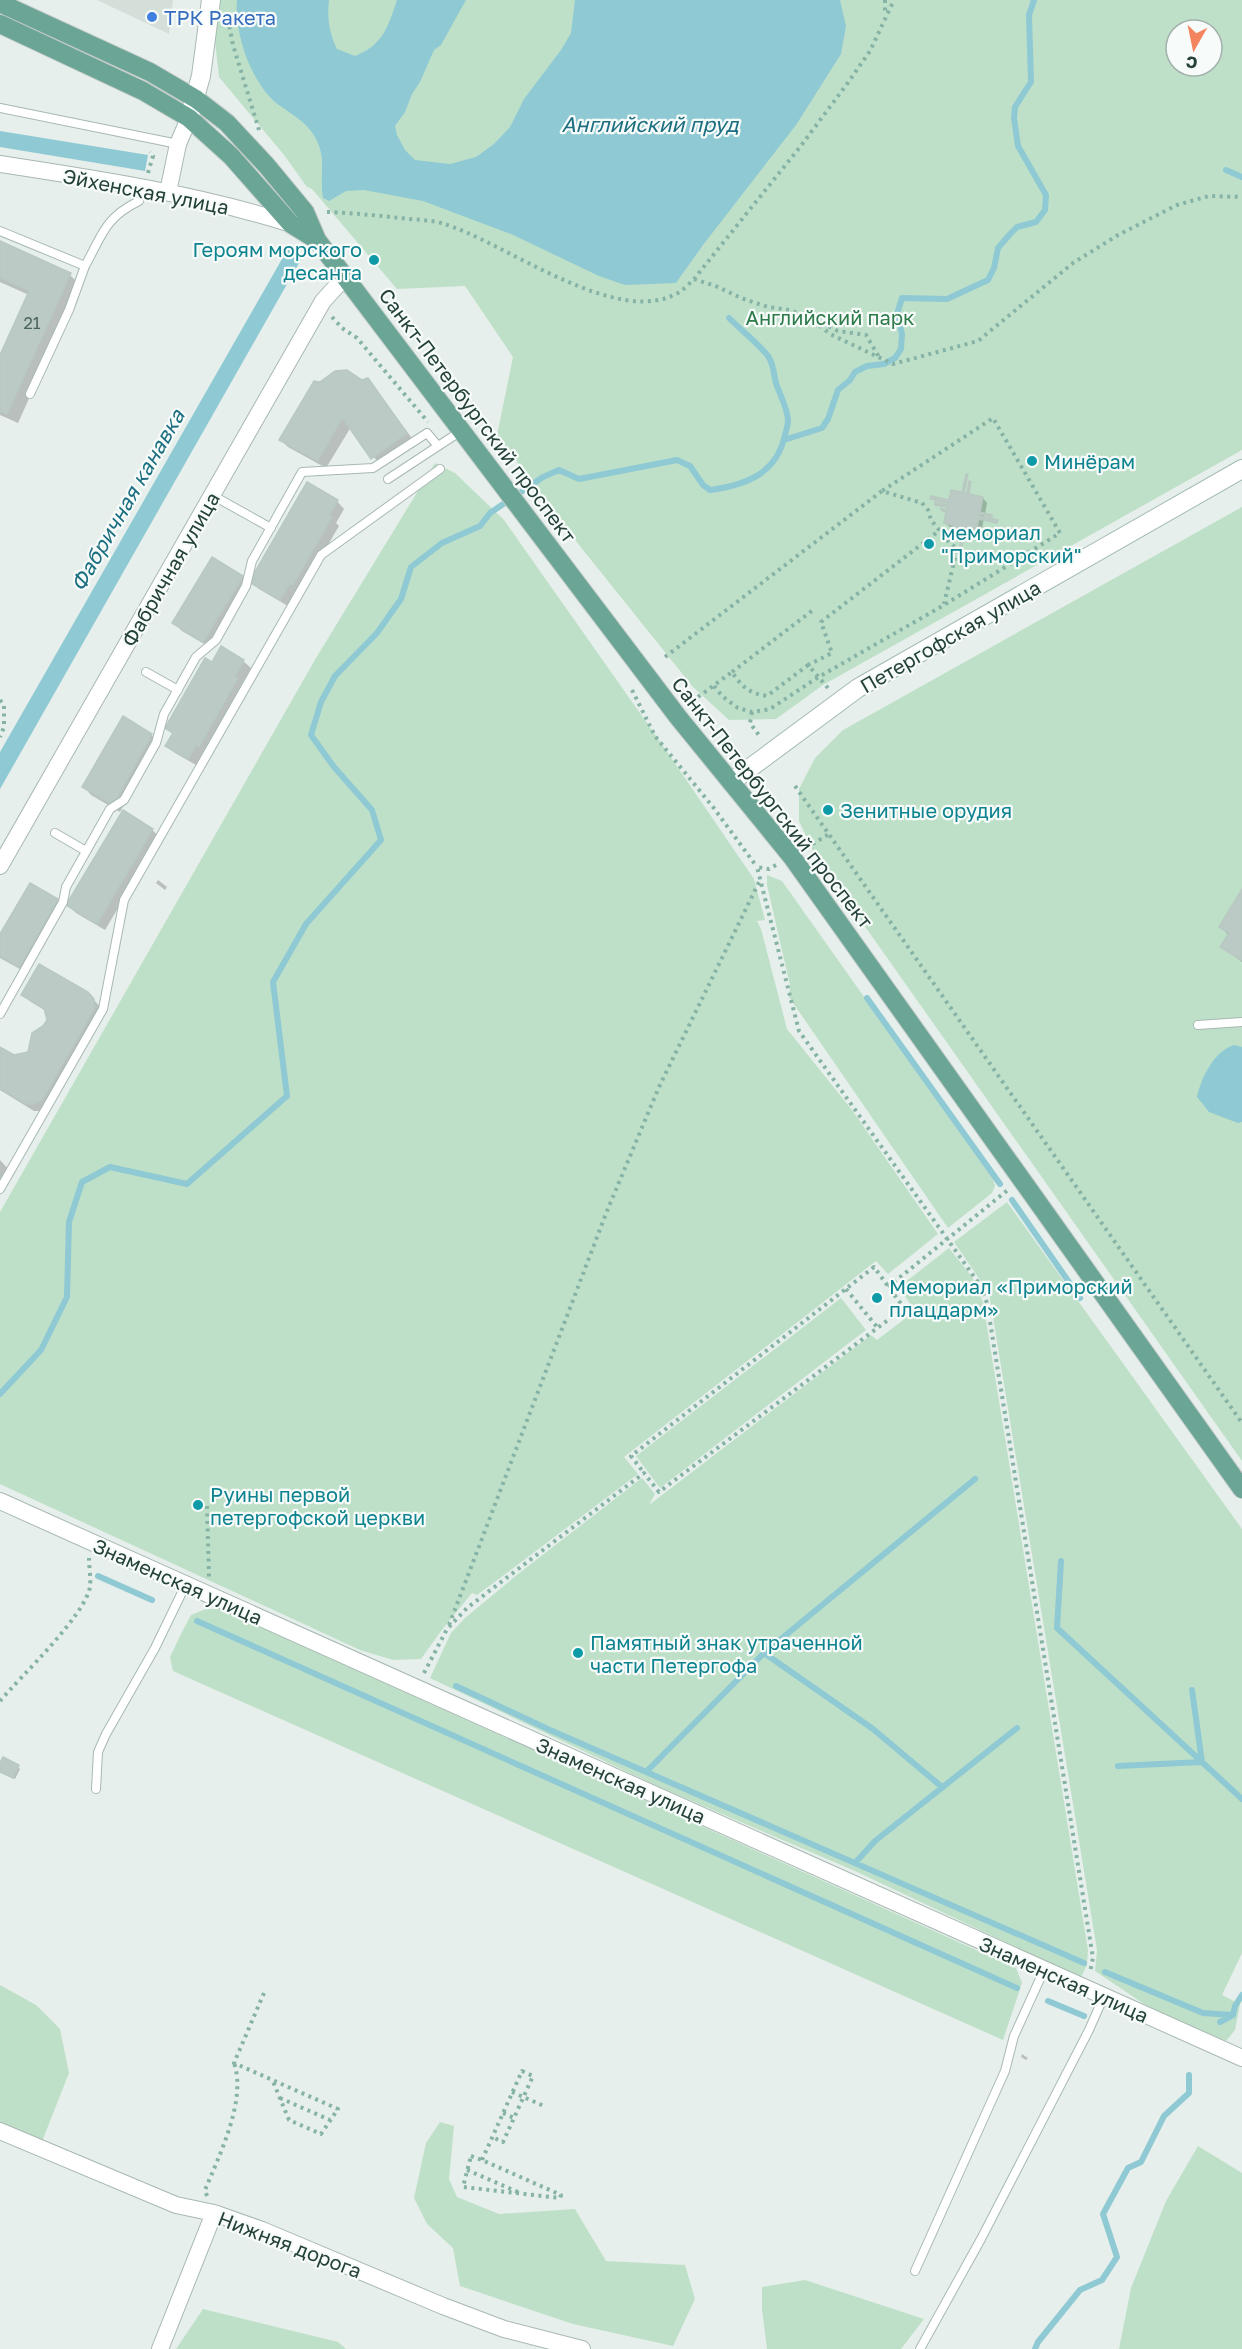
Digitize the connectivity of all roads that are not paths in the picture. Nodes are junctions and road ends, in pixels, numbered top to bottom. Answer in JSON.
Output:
{"nodes":[{"id":1,"x":200,"y":0,"type":"edge"},
{"id":2,"x":211,"y":0,"type":"edge"},
{"id":3,"x":0,"y":3,"type":"edge"},
{"id":4,"x":0,"y":24,"type":"edge"},
{"id":5,"x":193,"y":97,"type":"junction"},
{"id":6,"x":0,"y":108,"type":"edge"},
{"id":7,"x":189,"y":118,"type":"junction"},
{"id":8,"x":178,"y":144,"type":"junction"},
{"id":9,"x":0,"y":164,"type":"edge"},
{"id":10,"x":168,"y":192,"type":"junction"},
{"id":11,"x":139,"y":201,"type":"dead end"},
{"id":12,"x":291,"y":224,"type":"junction"},
{"id":13,"x":0,"y":231,"type":"edge"},
{"id":14,"x":317,"y":240,"type":"junction"},
{"id":15,"x":85,"y":266,"type":"junction"},
{"id":16,"x":345,"y":277,"type":"junction"},
{"id":17,"x":30,"y":394,"type":"dead end"},
{"id":18,"x":461,"y":431,"type":"junction"},
{"id":19,"x":438,"y":446,"type":"junction"},
{"id":20,"x":440,"y":469,"type":"dead end"},
{"id":21,"x":1242,"y":469,"type":"edge"},
{"id":22,"x":388,"y":479,"type":"dead end"},
{"id":23,"x":212,"y":495,"type":"junction"},
{"id":24,"x":271,"y":528,"type":"junction"},
{"id":25,"x":146,"y":672,"type":"dead end"},
{"id":26,"x":178,"y":690,"type":"junction"},
{"id":27,"x":730,"y":782,"type":"junction"},
{"id":28,"x":55,"y":833,"type":"dead end"},
{"id":29,"x":86,"y":851,"type":"junction"},
{"id":30,"x":0,"y":866,"type":"edge"},
{"id":31,"x":0,"y":1014,"type":"edge"},
{"id":32,"x":1242,"y":1022,"type":"edge"},
{"id":33,"x":1198,"y":1025,"type":"dead end"},
{"id":34,"x":0,"y":1189,"type":"edge"},
{"id":35,"x":1242,"y":1489,"type":"edge"},
{"id":36,"x":0,"y":1501,"type":"edge"},
{"id":37,"x":187,"y":1584,"type":"junction"},
{"id":38,"x":96,"y":1789,"type":"dead end"},
{"id":39,"x":1044,"y":1970,"type":"junction"},
{"id":40,"x":1104,"y":1996,"type":"junction"},
{"id":41,"x":1242,"y":2058,"type":"edge"},
{"id":42,"x":0,"y":2131,"type":"edge"},
{"id":43,"x":214,"y":2213,"type":"junction"},
{"id":44,"x":915,"y":2271,"type":"dead end"},
{"id":45,"x":160,"y":2349,"type":"edge"},
{"id":46,"x":582,"y":2349,"type":"edge"},
{"id":47,"x":920,"y":2349,"type":"edge"}],
"edges":[{"from":1,"to":5,"type":"main road"},
{"from":2,"to":5,"type":"main road"},
{"from":3,"to":5,"type":"main road","name":"Санкт-Петербургский проспект"},
{"from":4,"to":7,"type":"main road","name":"Санкт-Петербургский проспект"},
{"from":5,"to":7,"type":"main road"},
{"from":5,"to":14,"type":"main road","name":"Санкт-Петербургский проспект"},
{"from":6,"to":8,"type":"lane"},
{"from":7,"to":8,"type":"street"},
{"from":7,"to":12,"type":"main road","name":"Санкт-Петербургский проспект"},
{"from":8,"to":10,"type":"street"},
{"from":9,"to":10,"type":"street","name":"Эйхенская улица"},
{"from":10,"to":12,"type":"street","name":"Эйхенская улица"},
{"from":11,"to":15,"type":"lane"},
{"from":12,"to":14,"type":"main road","name":"Санкт-Петербургский проспект"},
{"from":13,"to":15,"type":"lane"},
{"from":14,"to":16,"type":"main road","name":"Санкт-Петербургский проспект"},
{"from":15,"to":17,"type":"lane"},
{"from":16,"to":18,"type":"main road","name":"Санкт-Петербургский проспект"},
{"from":16,"to":23,"type":"street","name":"Фабричная улица"},
{"from":18,"to":19,"type":"lane"},
{"from":18,"to":27,"type":"main road","name":"Санкт-Петербургский проспект"},
{"from":19,"to":22,"type":"lane"},
{"from":19,"to":24,"type":"lane"},
{"from":20,"to":34,"type":"lane"},
{"from":21,"to":27,"type":"main road","name":"Петергофская улица"},
{"from":23,"to":24,"type":"lane"},
{"from":23,"to":30,"type":"street","name":"Фабричная улица"},
{"from":24,"to":26,"type":"lane"},
{"from":25,"to":26,"type":"lane"},
{"from":26,"to":29,"type":"lane"},
{"from":27,"to":35,"type":"main road","name":"Санкт-Петербургский проспект"},
{"from":28,"to":29,"type":"lane"},
{"from":29,"to":31,"type":"lane"},
{"from":32,"to":33,"type":"lane"},
{"from":36,"to":37,"type":"street","name":"Знаменская улица"},
{"from":37,"to":38,"type":"lane"},
{"from":37,"to":39,"type":"street","name":"Знаменская улица"},
{"from":39,"to":40,"type":"street","name":"Знаменская улица"},
{"from":39,"to":44,"type":"lane"},
{"from":40,"to":41,"type":"street","name":"Знаменская улица"},
{"from":40,"to":47,"type":"lane"},
{"from":42,"to":43,"type":"street","name":"Нижняя дорога"},
{"from":43,"to":45,"type":"street"},
{"from":43,"to":46,"type":"street","name":"Нижняя дорога"}]}
